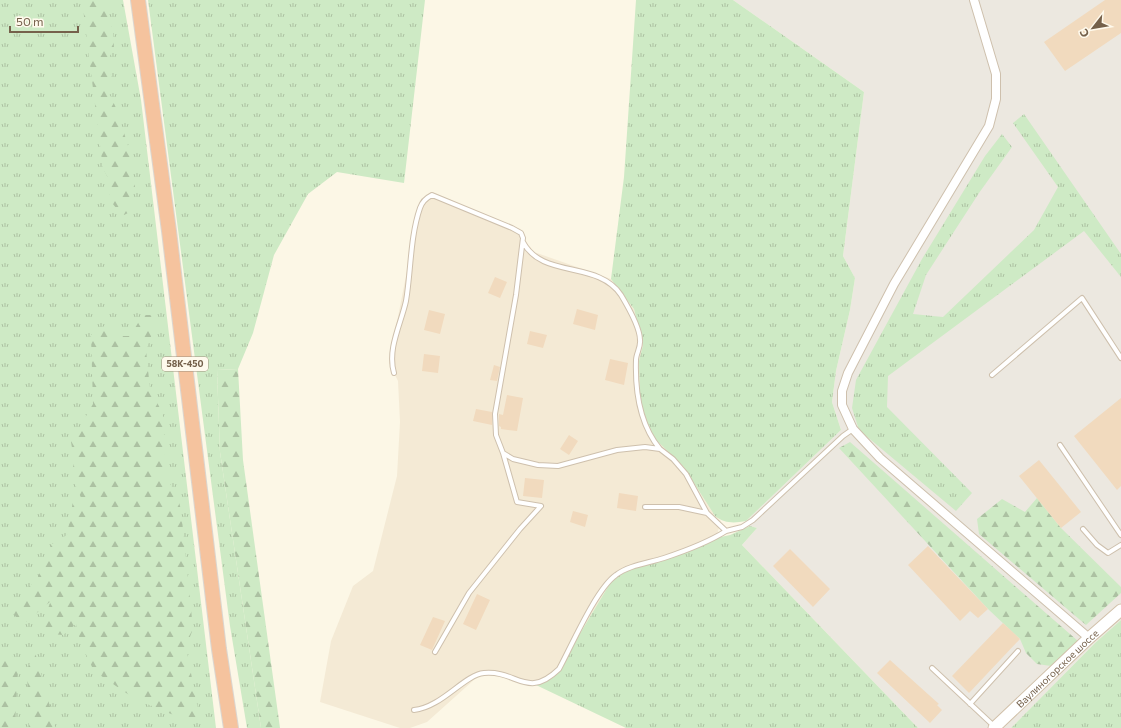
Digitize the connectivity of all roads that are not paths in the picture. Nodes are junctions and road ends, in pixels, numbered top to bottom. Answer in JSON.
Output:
{"nodes":[{"id":1,"x":138,"y":0,"type":"edge"},
{"id":2,"x":974,"y":0,"type":"edge"},
{"id":3,"x":523,"y":241,"type":"junction"},
{"id":4,"x":1121,"y":358,"type":"edge"},
{"id":5,"x":394,"y":372,"type":"dead end"},
{"id":6,"x":992,"y":375,"type":"dead end"},
{"id":7,"x":853,"y":429,"type":"junction"},
{"id":8,"x":1060,"y":445,"type":"dead end"},
{"id":9,"x":660,"y":449,"type":"junction"},
{"id":10,"x":503,"y":453,"type":"junction"},
{"id":11,"x":645,"y":507,"type":"dead end"},
{"id":12,"x":708,"y":513,"type":"junction"},
{"id":13,"x":1082,"y":529,"type":"dead end"},
{"id":14,"x":726,"y":531,"type":"junction"},
{"id":15,"x":1121,"y":535,"type":"edge"},
{"id":16,"x":1121,"y":544,"type":"edge"},
{"id":17,"x":1121,"y":610,"type":"edge"},
{"id":18,"x":1089,"y":638,"type":"junction"},
{"id":19,"x":1018,"y":651,"type":"dead end"},
{"id":20,"x":435,"y":652,"type":"dead end"},
{"id":21,"x":932,"y":668,"type":"dead end"},
{"id":22,"x":970,"y":704,"type":"junction"},
{"id":23,"x":414,"y":710,"type":"dead end"},
{"id":24,"x":232,"y":728,"type":"edge"},
{"id":25,"x":995,"y":728,"type":"edge"}],
"edges":[{"from":1,"to":24,"type":"highway","number":"58К-450"},
{"from":2,"to":7,"type":"street"},
{"from":3,"to":5,"type":"lane"},
{"from":3,"to":9,"type":"lane"},
{"from":3,"to":10,"type":"lane"},
{"from":4,"to":6,"type":"lane"},
{"from":7,"to":14,"type":"lane"},
{"from":7,"to":18,"type":"street"},
{"from":8,"to":15,"type":"lane"},
{"from":9,"to":10,"type":"lane"},
{"from":9,"to":12,"type":"lane"},
{"from":10,"to":20,"type":"lane"},
{"from":11,"to":12,"type":"lane"},
{"from":12,"to":14,"type":"lane"},
{"from":13,"to":16,"type":"lane"},
{"from":14,"to":23,"type":"lane"},
{"from":17,"to":18,"type":"street","name":"Ваулиногорское шоссе"},
{"from":18,"to":25,"type":"street","name":"Ваулиногорское шоссе"},
{"from":19,"to":22,"type":"lane"},
{"from":21,"to":22,"type":"lane"},
{"from":22,"to":25,"type":"lane"}]}
